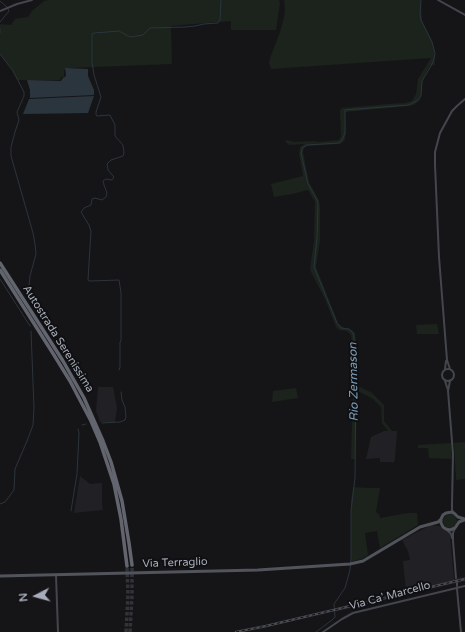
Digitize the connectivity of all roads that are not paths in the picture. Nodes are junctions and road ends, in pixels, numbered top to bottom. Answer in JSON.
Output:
{"nodes":[{"id":1,"x":32,"y":0,"type":"edge"},
{"id":2,"x":438,"y":0,"type":"edge"},
{"id":3,"x":0,"y":11,"type":"edge"},
{"id":4,"x":465,"y":15,"type":"edge"},
{"id":5,"x":465,"y":98,"type":"edge"},
{"id":6,"x":0,"y":263,"type":"edge"},
{"id":7,"x":0,"y":270,"type":"edge"},
{"id":8,"x":447,"y":360,"type":"junction"},
{"id":9,"x":444,"y":369,"type":"junction"},
{"id":10,"x":450,"y":369,"type":"junction"},
{"id":11,"x":445,"y":380,"type":"junction"},
{"id":12,"x":450,"y":380,"type":"junction"},
{"id":13,"x":448,"y":392,"type":"junction"},
{"id":14,"x":452,"y":505,"type":"junction"},
{"id":15,"x":447,"y":512,"type":"junction"},
{"id":16,"x":455,"y":514,"type":"junction"},
{"id":17,"x":458,"y":517,"type":"junction"},
{"id":18,"x":441,"y":519,"type":"junction"},
{"id":19,"x":465,"y":519,"type":"edge"},
{"id":20,"x":433,"y":524,"type":"junction"},
{"id":21,"x":458,"y":524,"type":"junction"},
{"id":22,"x":442,"y":526,"type":"junction"},
{"id":23,"x":455,"y":528,"type":"junction"},
{"id":24,"x":447,"y":529,"type":"junction"},
{"id":25,"x":453,"y":541,"type":"junction"},
{"id":26,"x":56,"y":575,"type":"junction"},
{"id":27,"x":0,"y":576,"type":"edge"},
{"id":28,"x":456,"y":578,"type":"dead end"},
{"id":29,"x":465,"y":586,"type":"edge"},
{"id":30,"x":457,"y":589,"type":"dead end"},
{"id":31,"x":58,"y":632,"type":"edge"},
{"id":32,"x":323,"y":632,"type":"edge"},
{"id":33,"x":462,"y":632,"type":"edge"}],
"edges":[{"from":1,"to":3,"type":"main road"},
{"from":2,"to":4,"type":"main road"},
{"from":5,"to":8,"type":"main road"},
{"from":6,"to":7,"type":"highway","name":"Autostrada Serenissima"},
{"from":8,"to":9,"type":"main road"},
{"from":8,"to":10,"type":"main road"},
{"from":9,"to":10,"type":"main road"},
{"from":9,"to":11,"type":"main road"},
{"from":10,"to":12,"type":"main road"},
{"from":11,"to":12,"type":"main road"},
{"from":11,"to":13,"type":"main road"},
{"from":12,"to":13,"type":"main road"},
{"from":13,"to":14,"type":"main road"},
{"from":14,"to":15,"type":"main road"},
{"from":14,"to":16,"type":"main road"},
{"from":15,"to":16,"type":"main road"},
{"from":15,"to":18,"type":"main road"},
{"from":16,"to":17,"type":"main road"},
{"from":17,"to":19,"type":"main road"},
{"from":17,"to":21,"type":"main road"},
{"from":18,"to":20,"type":"main road","name":"Via Terraglio"},
{"from":18,"to":22,"type":"main road"},
{"from":19,"to":21,"type":"main road"},
{"from":20,"to":22,"type":"main road"},
{"from":20,"to":26,"type":"main road","name":"Via Terraglio"},
{"from":21,"to":23,"type":"main road"},
{"from":22,"to":24,"type":"main road"},
{"from":23,"to":24,"type":"main road"},
{"from":23,"to":25,"type":"main road"},
{"from":24,"to":25,"type":"main road"},
{"from":25,"to":28,"type":"main road"},
{"from":26,"to":27,"type":"main road","name":"Via Terraglio"},
{"from":26,"to":31,"type":"main road"},
{"from":29,"to":32,"type":"main road","name":"Via Ca' Marcello"},
{"from":30,"to":33,"type":"main road"}]}
